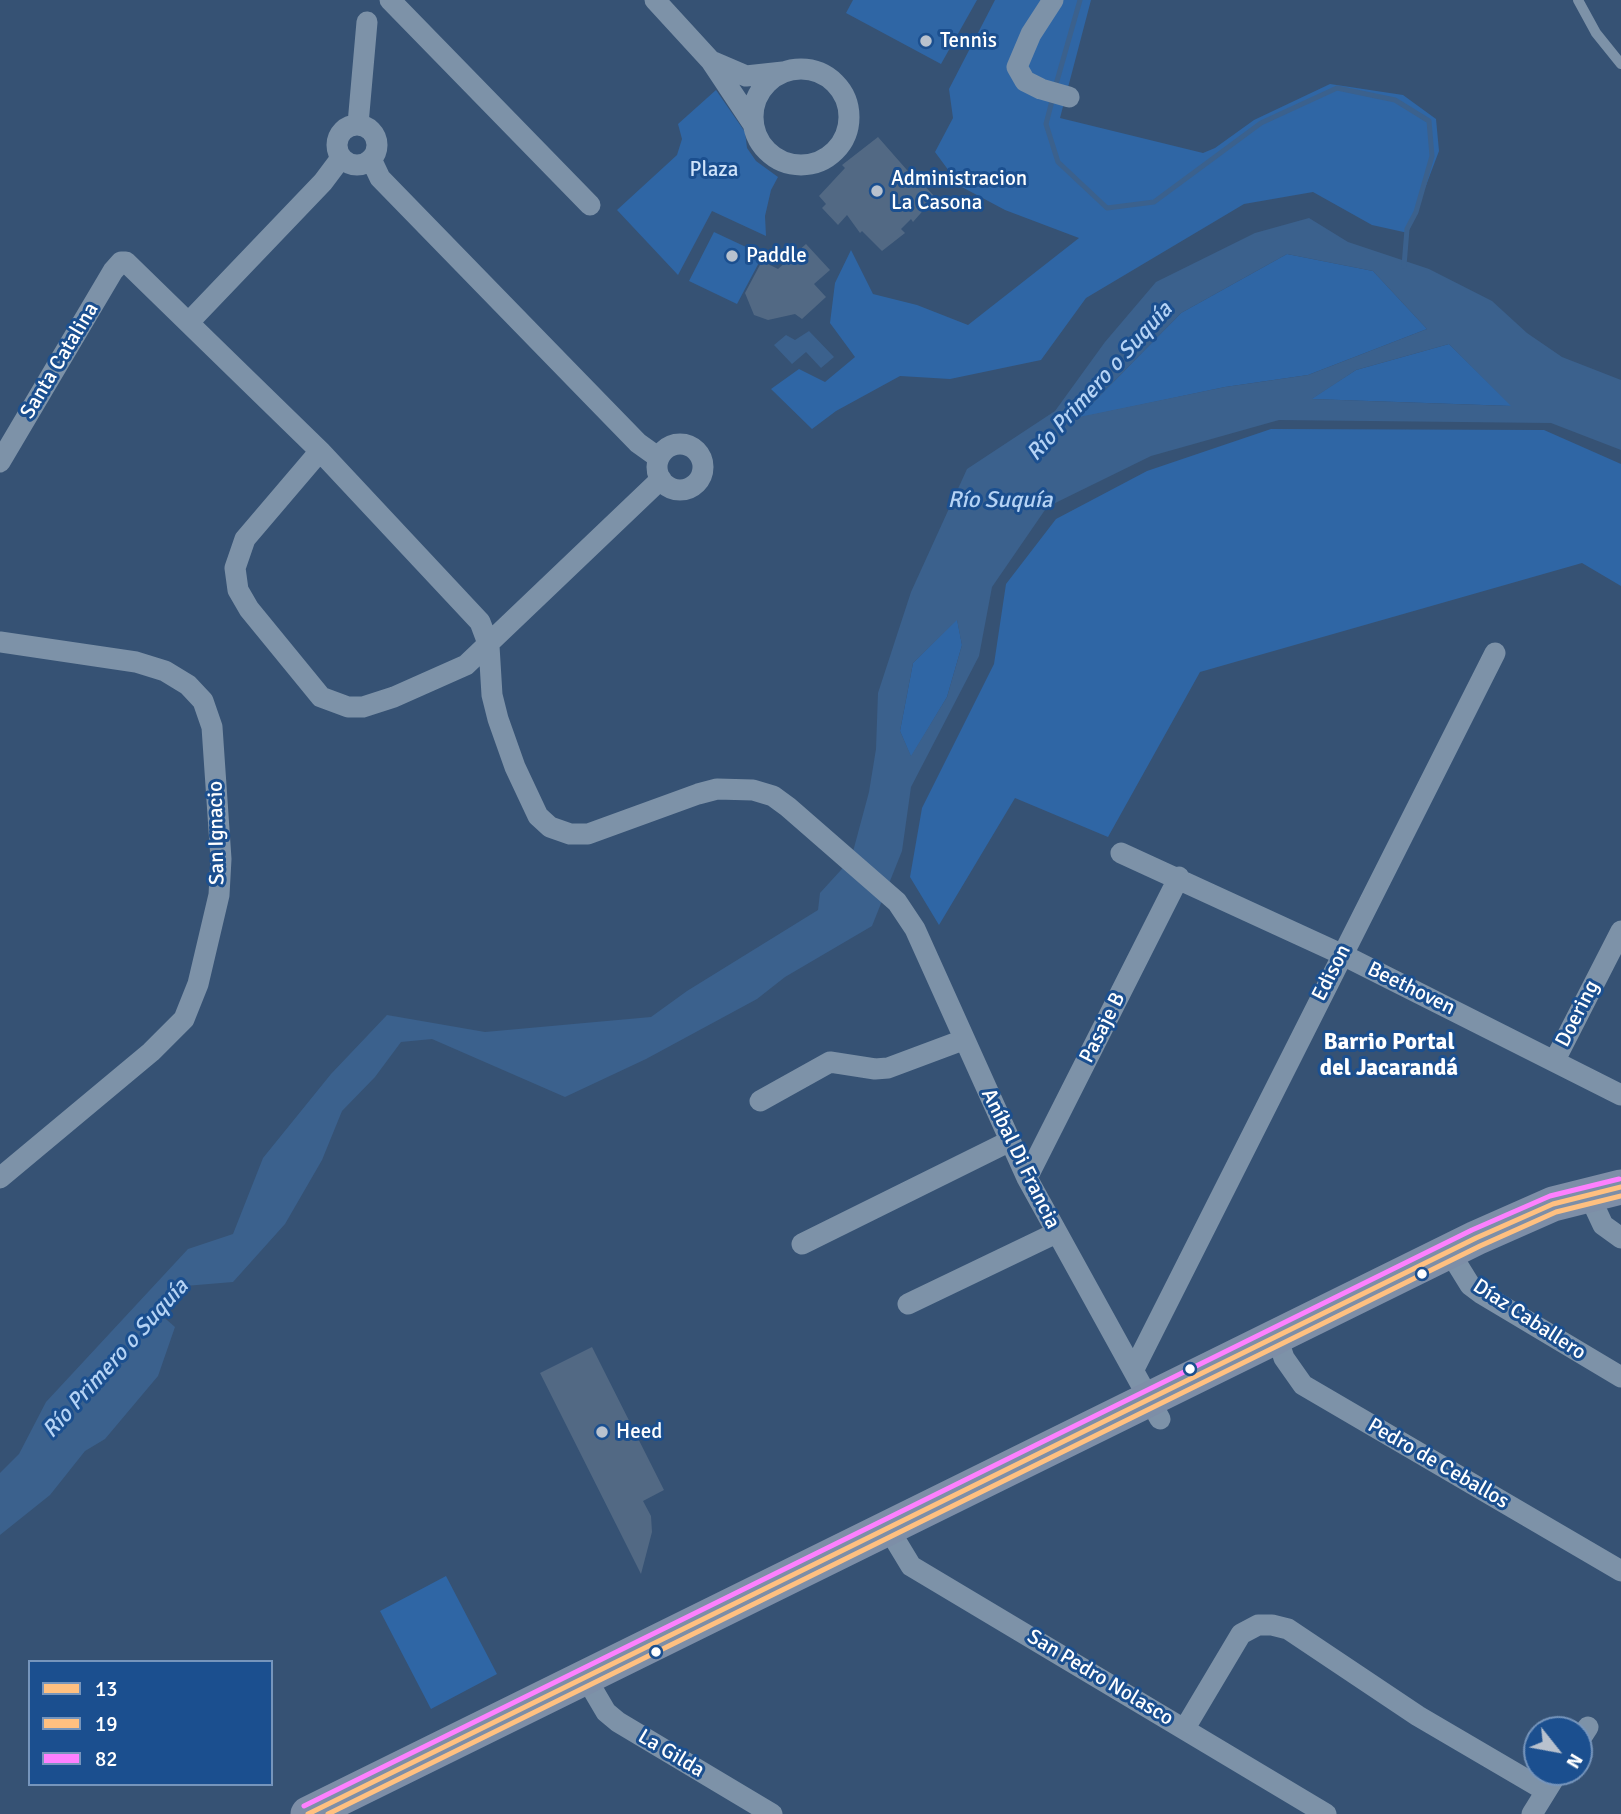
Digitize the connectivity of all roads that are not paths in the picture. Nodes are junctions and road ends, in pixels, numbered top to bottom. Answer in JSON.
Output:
{"nodes":[{"id":1,"x":390,"y":0,"type":"edge"},
{"id":2,"x":655,"y":0,"type":"edge"},
{"id":3,"x":1053,"y":0,"type":"edge"},
{"id":4,"x":1578,"y":0,"type":"edge"},
{"id":5,"x":367,"y":22,"type":"dead end"},
{"id":6,"x":711,"y":61,"type":"junction"},
{"id":7,"x":1621,"y":64,"type":"edge"},
{"id":8,"x":785,"y":71,"type":"junction"},
{"id":9,"x":1068,"y":96,"type":"dead end"},
{"id":10,"x":358,"y":124,"type":"junction"},
{"id":11,"x":753,"y":124,"type":"junction"},
{"id":12,"x":341,"y":158,"type":"junction"},
{"id":13,"x":371,"y":159,"type":"junction"},
{"id":14,"x":590,"y":205,"type":"dead end"},
{"id":15,"x":190,"y":321,"type":"junction"},
{"id":16,"x":320,"y":451,"type":"junction"},
{"id":17,"x":0,"y":462,"type":"edge"},
{"id":18,"x":0,"y":642,"type":"edge"},
{"id":19,"x":489,"y":646,"type":"junction"},
{"id":20,"x":1495,"y":653,"type":"dead end"},
{"id":21,"x":1121,"y":853,"type":"dead end"},
{"id":22,"x":1179,"y":877,"type":"junction"},
{"id":23,"x":1621,"y":931,"type":"edge"},
{"id":24,"x":1341,"y":954,"type":"junction"},
{"id":25,"x":963,"y":1040,"type":"junction"},
{"id":26,"x":1555,"y":1060,"type":"junction"},
{"id":27,"x":1621,"y":1095,"type":"edge"},
{"id":28,"x":760,"y":1101,"type":"dead end"},
{"id":29,"x":1010,"y":1141,"type":"junction"},
{"id":30,"x":0,"y":1178,"type":"edge"},
{"id":31,"x":1027,"y":1178,"type":"junction"},
{"id":32,"x":1607,"y":1201,"type":"edge"},
{"id":33,"x":1056,"y":1233,"type":"junction"},
{"id":34,"x":1621,"y":1238,"type":"edge"},
{"id":35,"x":802,"y":1244,"type":"dead end"},
{"id":36,"x":1454,"y":1261,"type":"junction"},
{"id":37,"x":908,"y":1304,"type":"dead end"},
{"id":38,"x":1280,"y":1348,"type":"junction"},
{"id":39,"x":1621,"y":1377,"type":"edge"},
{"id":40,"x":1148,"y":1396,"type":"junction"},
{"id":41,"x":893,"y":1538,"type":"junction"},
{"id":42,"x":1621,"y":1572,"type":"edge"},
{"id":43,"x":591,"y":1687,"type":"junction"},
{"id":44,"x":1185,"y":1728,"type":"junction"},
{"id":45,"x":1549,"y":1786,"type":"edge"},
{"id":46,"x":1546,"y":1791,"type":"junction"},
{"id":47,"x":1322,"y":1813,"type":"edge"},
{"id":48,"x":308,"y":1814,"type":"edge"},
{"id":49,"x":361,"y":1814,"type":"edge"},
{"id":50,"x":772,"y":1814,"type":"edge"},
{"id":51,"x":1532,"y":1814,"type":"edge"}],
"edges":[{"from":1,"to":14,"type":"street"},
{"from":2,"to":6,"type":"street"},
{"from":3,"to":9,"type":"street"},
{"from":4,"to":7,"type":"lane"},
{"from":5,"to":10,"type":"street"},
{"from":6,"to":8,"type":"street"},
{"from":6,"to":11,"type":"street"},
{"from":8,"to":11,"type":"street"},
{"from":8,"to":11,"type":"street"},
{"from":10,"to":12,"type":"street"},
{"from":10,"to":13,"type":"street"},
{"from":12,"to":13,"type":"street"},
{"from":12,"to":15,"type":"street"},
{"from":13,"to":19,"type":"street"},
{"from":15,"to":16,"type":"street"},
{"from":15,"to":17,"type":"street","name":"Santa Catalina"},
{"from":16,"to":19,"type":"street"},
{"from":16,"to":19,"type":"street"},
{"from":18,"to":30,"type":"street","name":"San Ignacio"},
{"from":19,"to":25,"type":"street","name":"Aníbal Di Francia"},
{"from":20,"to":24,"type":"street","name":"Edison"},
{"from":21,"to":22,"type":"street","name":"Beethoven"},
{"from":22,"to":24,"type":"street","name":"Beethoven"},
{"from":22,"to":31,"type":"street","name":"Pasaje B"},
{"from":23,"to":26,"type":"street","name":"Doering"},
{"from":24,"to":26,"type":"street","name":"Beethoven"},
{"from":24,"to":40,"type":"street","name":"Edison"},
{"from":25,"to":28,"type":"street"},
{"from":25,"to":29,"type":"street","name":"Aníbal Di Francia"},
{"from":26,"to":27,"type":"street","name":"Beethoven"},
{"from":29,"to":31,"type":"street","name":"Aníbal Di Francia"},
{"from":29,"to":35,"type":"street"},
{"from":31,"to":33,"type":"street","name":"Aníbal Di Francia"},
{"from":32,"to":34,"type":"street"},
{"from":32,"to":36,"type":"main road"},
{"from":33,"to":37,"type":"street"},
{"from":33,"to":40,"type":"street","name":"Aníbal Di Francia"},
{"from":36,"to":38,"type":"main road"},
{"from":36,"to":39,"type":"street","name":"Díaz Caballero"},
{"from":38,"to":40,"type":"main road"},
{"from":38,"to":42,"type":"street","name":"Pedro de Ceballos"},
{"from":40,"to":41,"type":"main road"},
{"from":41,"to":43,"type":"main road"},
{"from":41,"to":44,"type":"street","name":"San Pedro Nolasco"},
{"from":43,"to":48,"type":"main road"},
{"from":43,"to":49,"type":"main road"},
{"from":43,"to":50,"type":"street","name":"La Gilda"},
{"from":44,"to":46,"type":"street"},
{"from":44,"to":47,"type":"street","name":"San Pedro Nolasco"},
{"from":45,"to":46,"type":"street"},
{"from":46,"to":51,"type":"street"}]}
